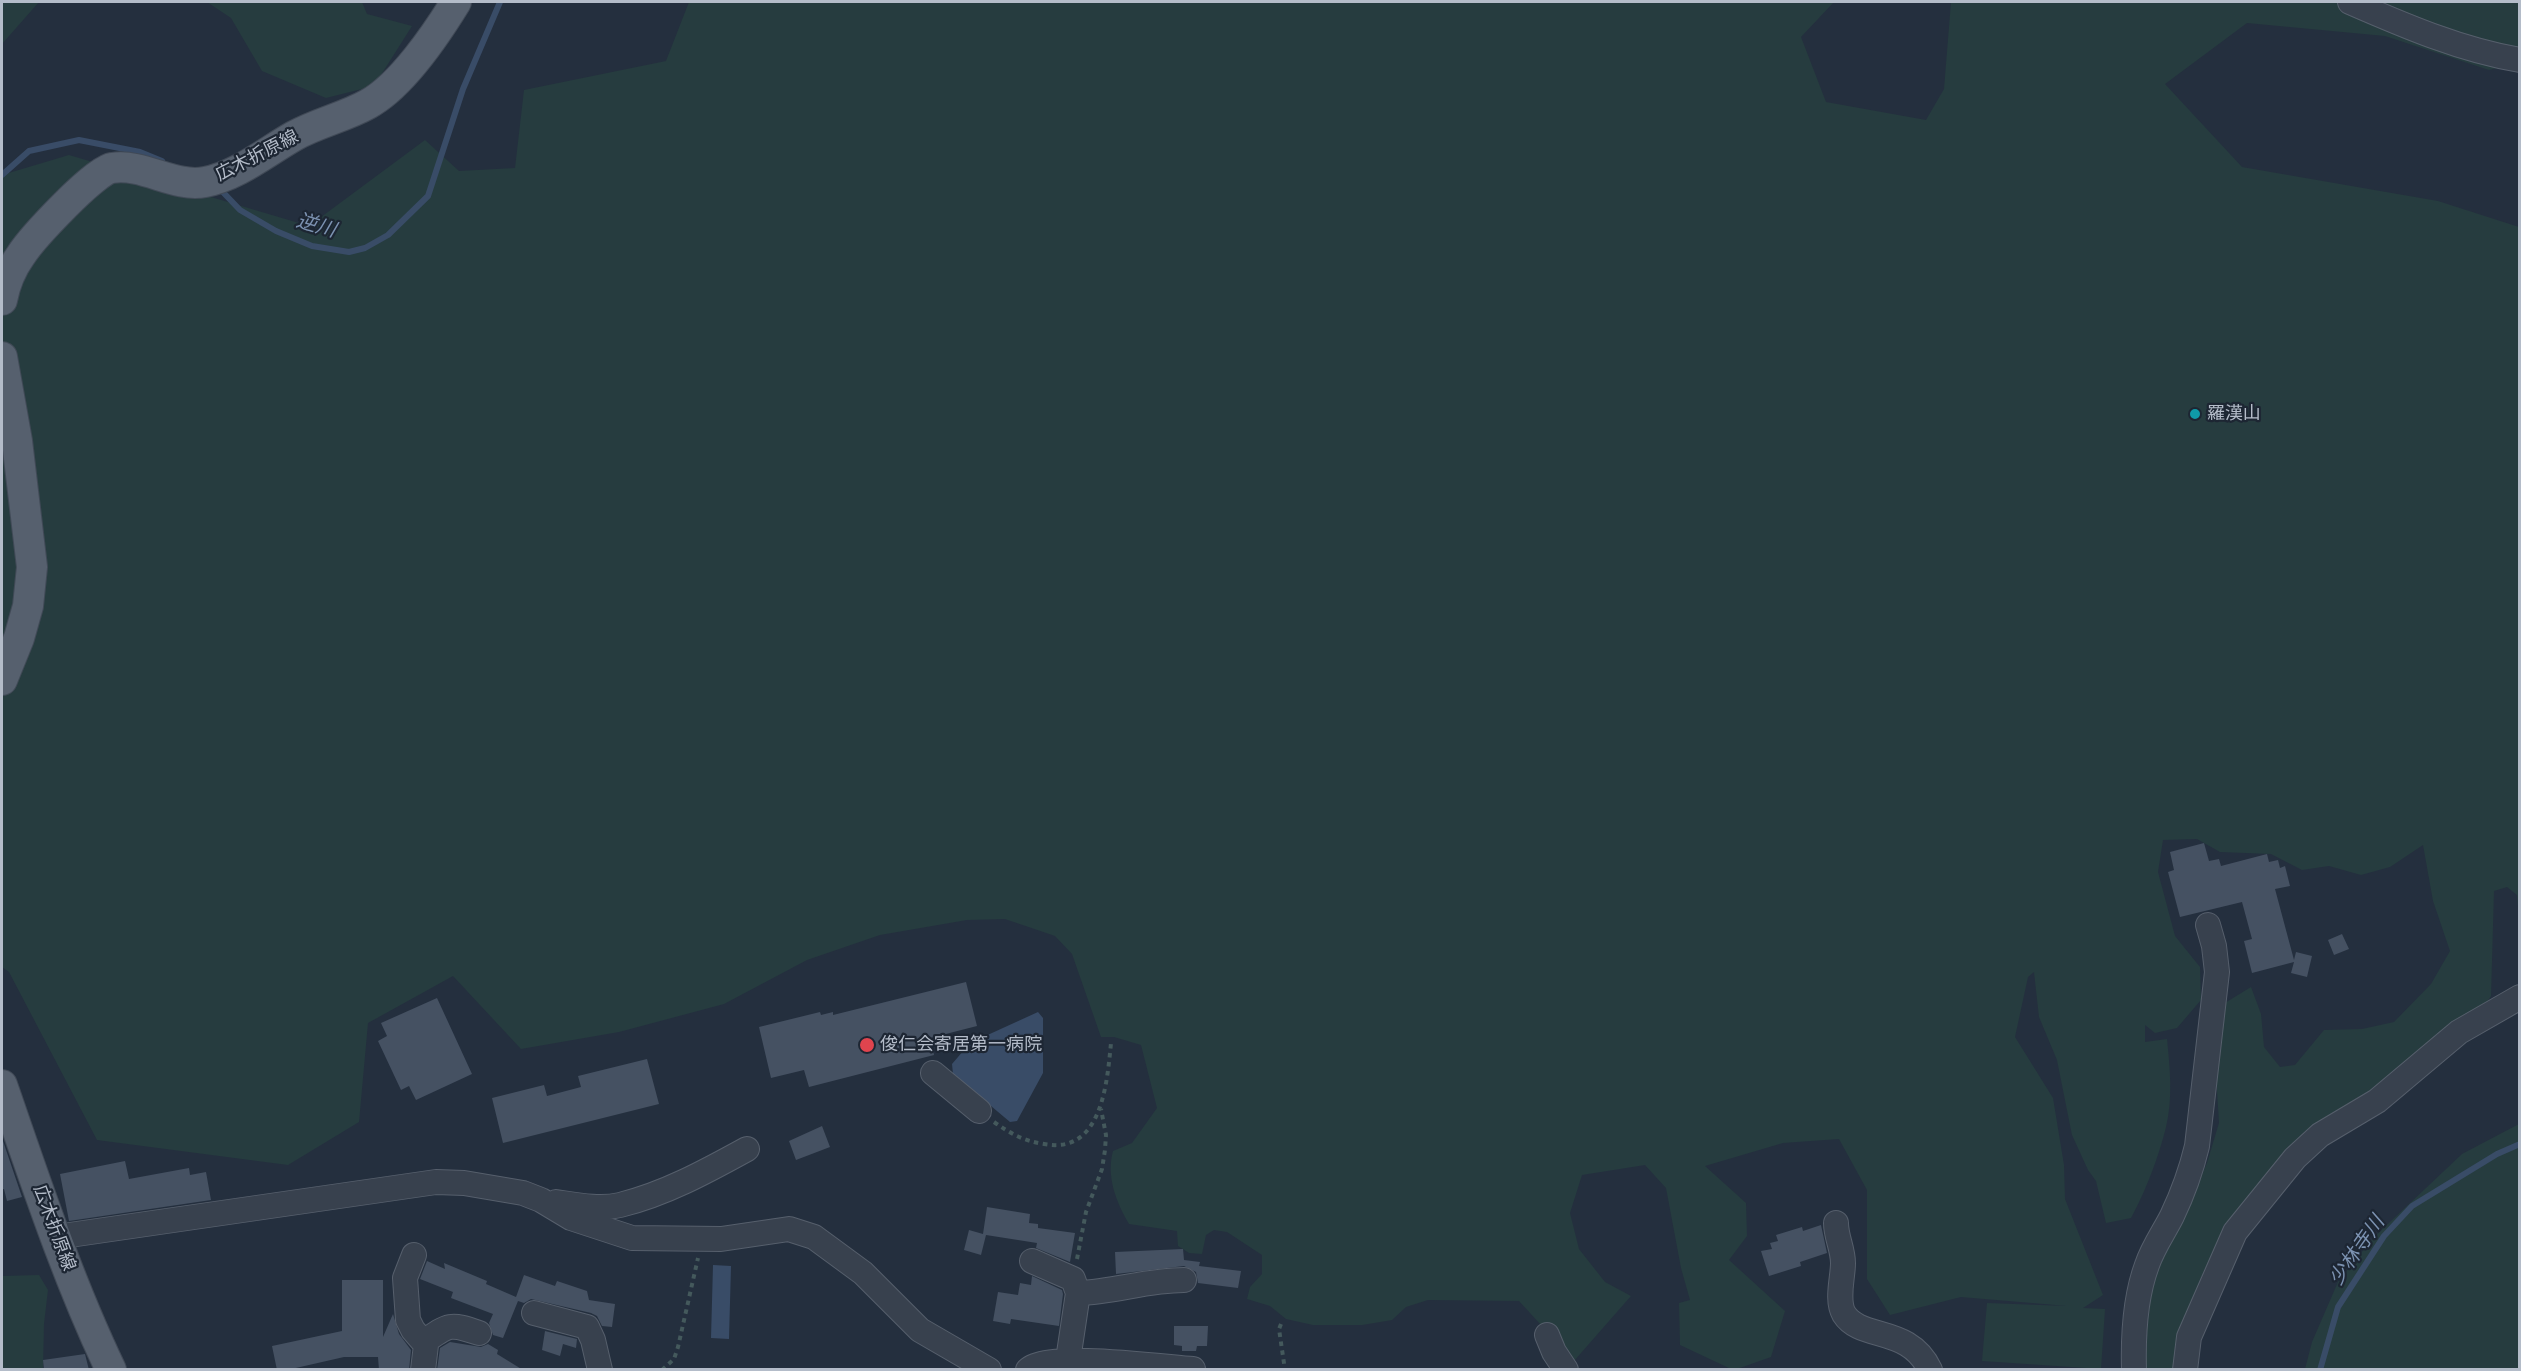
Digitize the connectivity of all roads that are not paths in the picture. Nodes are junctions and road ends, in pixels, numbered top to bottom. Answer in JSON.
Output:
{"nodes":[{"id":1,"x":456,"y":2,"type":"edge"},
{"id":2,"x":2350,"y":2,"type":"edge"},
{"id":3,"x":2520,"y":60,"type":"edge"},
{"id":4,"x":2,"y":300,"type":"edge"},
{"id":5,"x":2,"y":357,"type":"edge"},
{"id":6,"x":2,"y":680,"type":"edge"},
{"id":7,"x":2208,"y":925,"type":"dead end"},
{"id":8,"x":2520,"y":997,"type":"edge"},
{"id":9,"x":933,"y":1073,"type":"dead end"},
{"id":10,"x":2,"y":1085,"type":"edge"},
{"id":11,"x":979,"y":1111,"type":"road end"},
{"id":12,"x":747,"y":1149,"type":"dead end"},
{"id":13,"x":541,"y":1200,"type":"junction"},
{"id":14,"x":1836,"y":1223,"type":"dead end"},
{"id":15,"x":56,"y":1237,"type":"junction"},
{"id":16,"x":414,"y":1255,"type":"dead end"},
{"id":17,"x":1032,"y":1261,"type":"dead end"},
{"id":18,"x":1184,"y":1280,"type":"dead end"},
{"id":19,"x":1076,"y":1286,"type":"junction"},
{"id":20,"x":534,"y":1313,"type":"dead end"},
{"id":21,"x":479,"y":1333,"type":"dead end"},
{"id":22,"x":1547,"y":1335,"type":"dead end"},
{"id":23,"x":424,"y":1342,"type":"junction"},
{"id":24,"x":1068,"y":1360,"type":"junction"},
{"id":25,"x":1193,"y":1369,"type":"edge"},
{"id":26,"x":111,"y":1370,"type":"edge"},
{"id":27,"x":423,"y":1370,"type":"edge"},
{"id":28,"x":600,"y":1370,"type":"edge"},
{"id":29,"x":989,"y":1370,"type":"edge"},
{"id":30,"x":1028,"y":1370,"type":"edge"},
{"id":31,"x":1566,"y":1370,"type":"edge"},
{"id":32,"x":1930,"y":1370,"type":"edge"},
{"id":33,"x":2134,"y":1370,"type":"edge"},
{"id":34,"x":2185,"y":1370,"type":"edge"}],
"edges":[{"from":1,"to":4,"type":"main road","name":"広木折原線"},
{"from":2,"to":3,"type":"street"},
{"from":5,"to":6,"type":"main road"},
{"from":7,"to":33,"type":"street"},
{"from":8,"to":34,"type":"street"},
{"from":9,"to":11,"type":"street"},
{"from":10,"to":15,"type":"main road","name":"広木折原線"},
{"from":12,"to":13,"type":"street"},
{"from":13,"to":15,"type":"street"},
{"from":13,"to":29,"type":"street"},
{"from":14,"to":32,"type":"street"},
{"from":15,"to":26,"type":"main road","name":"広木折原線"},
{"from":16,"to":23,"type":"street"},
{"from":17,"to":19,"type":"street"},
{"from":18,"to":19,"type":"street"},
{"from":19,"to":24,"type":"street"},
{"from":20,"to":28,"type":"street"},
{"from":21,"to":23,"type":"street"},
{"from":22,"to":31,"type":"street"},
{"from":23,"to":27,"type":"street"},
{"from":24,"to":25,"type":"street"},
{"from":24,"to":30,"type":"street"}]}
